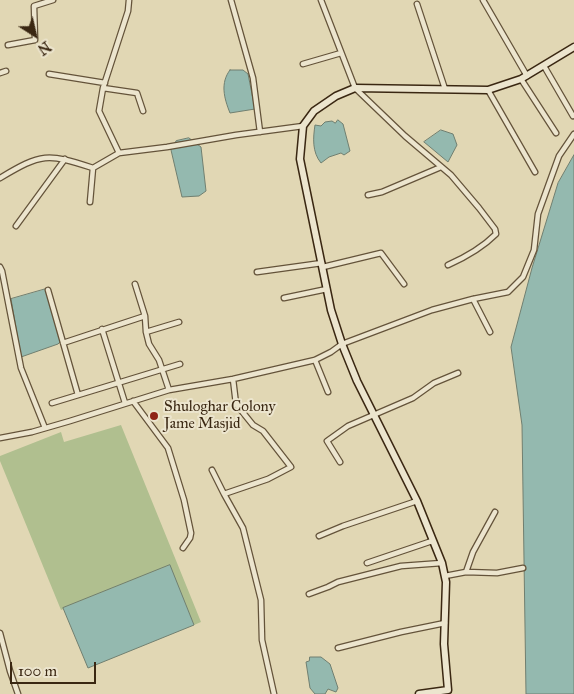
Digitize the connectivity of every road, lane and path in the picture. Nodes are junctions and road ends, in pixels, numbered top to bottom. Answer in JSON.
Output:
{"nodes":[{"id":1,"x":53,"y":0,"type":"edge"},
{"id":2,"x":129,"y":0,"type":"edge"},
{"id":3,"x":231,"y":0,"type":"edge"},
{"id":4,"x":321,"y":0,"type":"edge"},
{"id":5,"x":483,"y":0,"type":"edge"},
{"id":6,"x":417,"y":4,"type":"dead end"},
{"id":7,"x":8,"y":45,"type":"dead end"},
{"id":8,"x":574,"y":47,"type":"edge"},
{"id":9,"x":341,"y":53,"type":"junction"},
{"id":10,"x":303,"y":64,"type":"dead end"},
{"id":11,"x":544,"y":66,"type":"junction"},
{"id":12,"x":6,"y":71,"type":"dead end"},
{"id":13,"x":0,"y":73,"type":"edge"},
{"id":14,"x":49,"y":74,"type":"dead end"},
{"id":15,"x":524,"y":78,"type":"junction"},
{"id":16,"x":104,"y":86,"type":"junction"},
{"id":17,"x":354,"y":88,"type":"junction"},
{"id":18,"x":445,"y":89,"type":"junction"},
{"id":19,"x":488,"y":90,"type":"junction"},
{"id":20,"x":143,"y":111,"type":"dead end"},
{"id":21,"x":573,"y":116,"type":"edge"},
{"id":22,"x":302,"y":126,"type":"junction"},
{"id":23,"x":260,"y":132,"type":"junction"},
{"id":24,"x":556,"y":133,"type":"dead end"},
{"id":25,"x":574,"y":134,"type":"edge"},
{"id":26,"x":119,"y":153,"type":"junction"},
{"id":27,"x":65,"y":159,"type":"junction"},
{"id":28,"x":93,"y":168,"type":"junction"},
{"id":29,"x":441,"y":168,"type":"junction"},
{"id":30,"x":536,"y":172,"type":"dead end"},
{"id":31,"x":0,"y":178,"type":"edge"},
{"id":32,"x":368,"y":195,"type":"dead end"},
{"id":33,"x":90,"y":202,"type":"dead end"},
{"id":34,"x":16,"y":226,"type":"dead end"},
{"id":35,"x":322,"y":265,"type":"junction"},
{"id":36,"x":448,"y":265,"type":"dead end"},
{"id":37,"x":0,"y":267,"type":"edge"},
{"id":38,"x":257,"y":272,"type":"dead end"},
{"id":39,"x":135,"y":284,"type":"dead end"},
{"id":40,"x":404,"y":284,"type":"dead end"},
{"id":41,"x":327,"y":289,"type":"junction"},
{"id":42,"x":48,"y":290,"type":"dead end"},
{"id":43,"x":284,"y":298,"type":"dead end"},
{"id":44,"x":474,"y":299,"type":"junction"},
{"id":45,"x":145,"y":316,"type":"junction"},
{"id":46,"x":179,"y":322,"type":"dead end"},
{"id":47,"x":102,"y":329,"type":"junction"},
{"id":48,"x":146,"y":332,"type":"junction"},
{"id":49,"x":490,"y":332,"type":"dead end"},
{"id":50,"x":63,"y":343,"type":"junction"},
{"id":51,"x":342,"y":344,"type":"junction"},
{"id":52,"x":315,"y":360,"type":"junction"},
{"id":53,"x":180,"y":364,"type":"dead end"},
{"id":54,"x":162,"y":370,"type":"junction"},
{"id":55,"x":458,"y":373,"type":"dead end"},
{"id":56,"x":233,"y":379,"type":"junction"},
{"id":57,"x":119,"y":383,"type":"junction"},
{"id":58,"x":169,"y":390,"type":"junction"},
{"id":59,"x":328,"y":392,"type":"dead end"},
{"id":60,"x":78,"y":395,"type":"junction"},
{"id":61,"x":133,"y":401,"type":"junction"},
{"id":62,"x":52,"y":403,"type":"dead end"},
{"id":63,"x":125,"y":403,"type":"junction"},
{"id":64,"x":374,"y":414,"type":"junction"},
{"id":65,"x":45,"y":428,"type":"junction"},
{"id":66,"x":0,"y":438,"type":"edge"},
{"id":67,"x":340,"y":462,"type":"dead end"},
{"id":68,"x":212,"y":470,"type":"dead end"},
{"id":69,"x":224,"y":494,"type":"junction"},
{"id":70,"x":417,"y":501,"type":"junction"},
{"id":71,"x":495,"y":512,"type":"dead end"},
{"id":72,"x":319,"y":536,"type":"dead end"},
{"id":73,"x":432,"y":540,"type":"junction"},
{"id":74,"x":184,"y":548,"type":"dead end"},
{"id":75,"x":367,"y":563,"type":"dead end"},
{"id":76,"x":442,"y":563,"type":"junction"},
{"id":77,"x":523,"y":568,"type":"dead end"},
{"id":78,"x":466,"y":572,"type":"junction"},
{"id":79,"x":445,"y":576,"type":"junction"},
{"id":80,"x":309,"y":594,"type":"dead end"},
{"id":81,"x":445,"y":623,"type":"junction"},
{"id":82,"x":0,"y":634,"type":"edge"},
{"id":83,"x":338,"y":648,"type":"dead end"},
{"id":84,"x":18,"y":694,"type":"edge"},
{"id":85,"x":274,"y":694,"type":"edge"},
{"id":86,"x":418,"y":694,"type":"edge"}],
"edges":[{"from":1,"to":7,"type":"street"},
{"from":2,"to":16,"type":"street"},
{"from":3,"to":23,"type":"street"},
{"from":4,"to":9,"type":"street"},
{"from":5,"to":15,"type":"street"},
{"from":6,"to":18,"type":"street"},
{"from":8,"to":11,"type":"main road"},
{"from":9,"to":10,"type":"street"},
{"from":9,"to":17,"type":"street"},
{"from":11,"to":15,"type":"main road"},
{"from":11,"to":21,"type":"street"},
{"from":12,"to":13,"type":"street"},
{"from":14,"to":16,"type":"street"},
{"from":15,"to":19,"type":"main road"},
{"from":15,"to":24,"type":"street"},
{"from":16,"to":20,"type":"street"},
{"from":16,"to":26,"type":"street"},
{"from":17,"to":18,"type":"main road"},
{"from":17,"to":22,"type":"main road"},
{"from":17,"to":29,"type":"street"},
{"from":18,"to":19,"type":"main road"},
{"from":19,"to":30,"type":"street"},
{"from":22,"to":23,"type":"street"},
{"from":22,"to":35,"type":"main road"},
{"from":23,"to":26,"type":"street"},
{"from":25,"to":44,"type":"street"},
{"from":26,"to":28,"type":"street"},
{"from":27,"to":28,"type":"street"},
{"from":27,"to":31,"type":"street"},
{"from":27,"to":34,"type":"street"},
{"from":28,"to":33,"type":"street"},
{"from":29,"to":32,"type":"street"},
{"from":29,"to":36,"type":"street"},
{"from":35,"to":38,"type":"street"},
{"from":35,"to":40,"type":"street"},
{"from":35,"to":41,"type":"main road"},
{"from":37,"to":65,"type":"street"},
{"from":39,"to":45,"type":"street"},
{"from":41,"to":43,"type":"street"},
{"from":41,"to":51,"type":"main road"},
{"from":42,"to":50,"type":"street"},
{"from":44,"to":49,"type":"street"},
{"from":44,"to":51,"type":"street"},
{"from":45,"to":47,"type":"street"},
{"from":45,"to":48,"type":"street"},
{"from":46,"to":48,"type":"street"},
{"from":47,"to":50,"type":"street"},
{"from":47,"to":57,"type":"street"},
{"from":48,"to":54,"type":"street"},
{"from":50,"to":60,"type":"street"},
{"from":51,"to":52,"type":"street"},
{"from":51,"to":64,"type":"main road"},
{"from":52,"to":56,"type":"street"},
{"from":52,"to":59,"type":"street"},
{"from":53,"to":54,"type":"street"},
{"from":54,"to":57,"type":"street"},
{"from":54,"to":58,"type":"street"},
{"from":55,"to":64,"type":"street"},
{"from":56,"to":58,"type":"street"},
{"from":56,"to":69,"type":"street"},
{"from":57,"to":60,"type":"street"},
{"from":57,"to":63,"type":"street"},
{"from":58,"to":61,"type":"street"},
{"from":60,"to":62,"type":"street"},
{"from":61,"to":63,"type":"street"},
{"from":61,"to":74,"type":"street"},
{"from":63,"to":65,"type":"street"},
{"from":64,"to":67,"type":"street"},
{"from":64,"to":70,"type":"main road"},
{"from":65,"to":66,"type":"street"},
{"from":68,"to":69,"type":"street"},
{"from":69,"to":85,"type":"street"},
{"from":70,"to":72,"type":"street"},
{"from":70,"to":73,"type":"main road"},
{"from":71,"to":78,"type":"street"},
{"from":73,"to":75,"type":"street"},
{"from":73,"to":76,"type":"main road"},
{"from":76,"to":79,"type":"main road"},
{"from":76,"to":80,"type":"street"},
{"from":77,"to":78,"type":"street"},
{"from":78,"to":79,"type":"street"},
{"from":79,"to":81,"type":"main road"},
{"from":81,"to":83,"type":"street"},
{"from":81,"to":86,"type":"main road"},
{"from":82,"to":84,"type":"street"}]}
